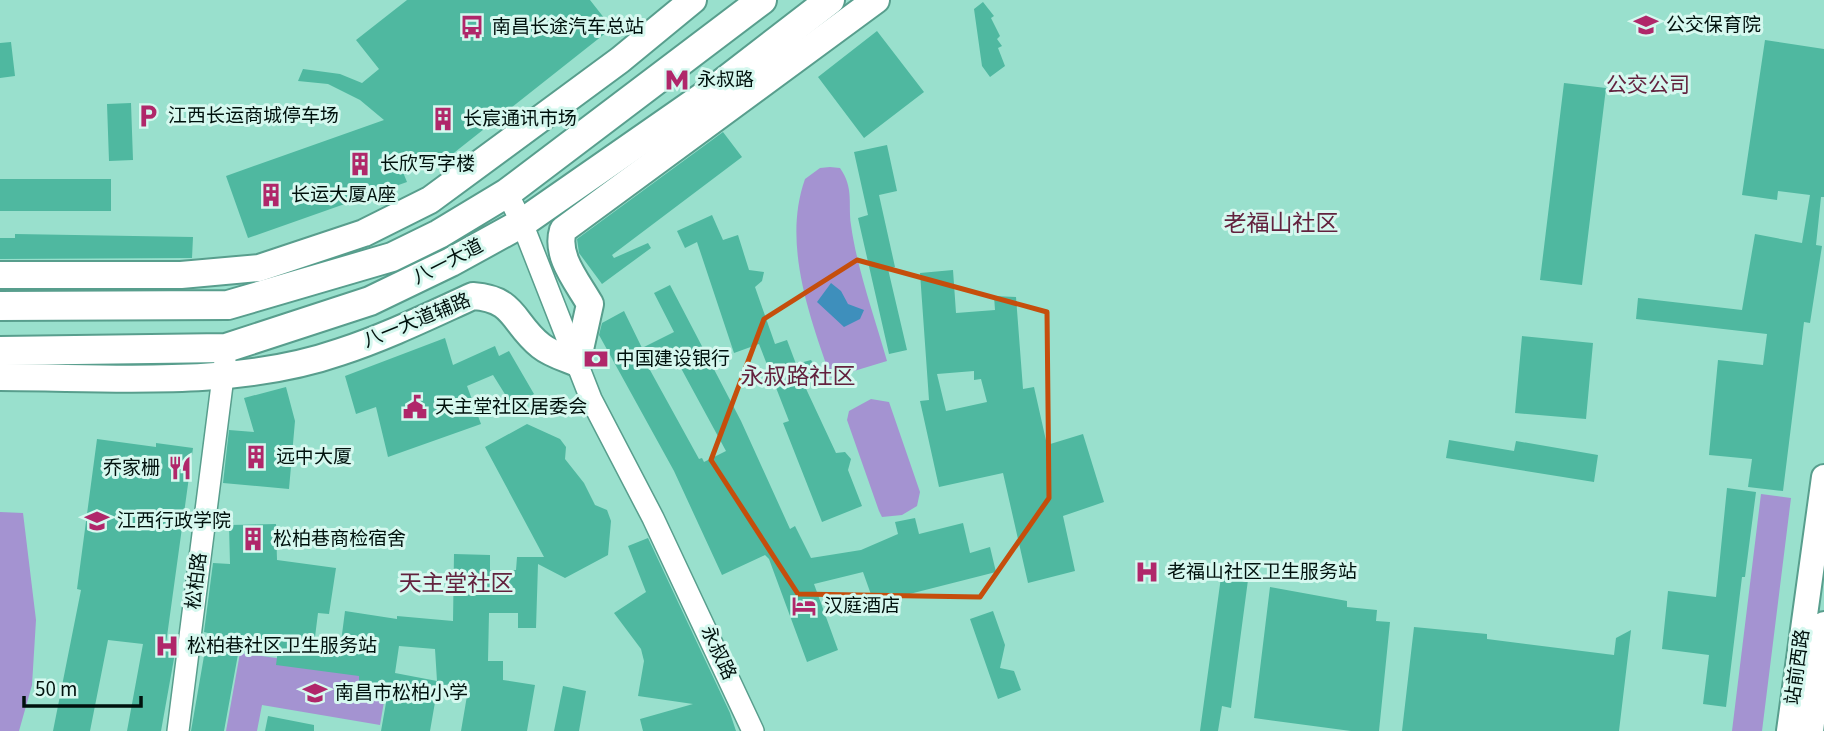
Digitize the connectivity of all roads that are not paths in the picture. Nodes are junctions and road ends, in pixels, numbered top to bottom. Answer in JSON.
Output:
{"nodes":[{"id":1,"x":694,"y":0,"type":"edge"},
{"id":2,"x":762,"y":0,"type":"edge"},
{"id":3,"x":830,"y":0,"type":"edge"},
{"id":4,"x":876,"y":0,"type":"edge"},
{"id":5,"x":507,"y":193,"type":"junction"},
{"id":6,"x":522,"y":223,"type":"junction"},
{"id":7,"x":0,"y":275,"type":"edge"},
{"id":8,"x":0,"y":306,"type":"edge"},
{"id":9,"x":0,"y":351,"type":"edge"},
{"id":10,"x":225,"y":361,"type":"junction"},
{"id":11,"x":577,"y":363,"type":"junction"},
{"id":12,"x":0,"y":377,"type":"edge"},
{"id":13,"x":1824,"y":477,"type":"edge"},
{"id":14,"x":1824,"y":624,"type":"edge"},
{"id":15,"x":178,"y":731,"type":"edge"},
{"id":16,"x":753,"y":731,"type":"edge"},
{"id":17,"x":1789,"y":731,"type":"edge"},
{"id":18,"x":1811,"y":731,"type":"edge"}],
"edges":[{"from":1,"to":7,"type":"main road"},
{"from":2,"to":5,"type":"highway","name":"八一大道"},
{"from":3,"to":6,"type":"highway","name":"八一大道"},
{"from":4,"to":11,"type":"main road"},
{"from":5,"to":6,"type":"street","name":"永叔路"},
{"from":5,"to":8,"type":"highway","name":"八一大道"},
{"from":6,"to":10,"type":"highway","name":"八一大道"},
{"from":6,"to":11,"type":"street","name":"永叔路"},
{"from":9,"to":10,"type":"highway","name":"八一大道"},
{"from":10,"to":11,"type":"main road","name":"八一大道辅路"},
{"from":10,"to":12,"type":"main road","name":"八一大道辅路"},
{"from":10,"to":15,"type":"street","name":"松柏路"},
{"from":11,"to":16,"type":"street","name":"永叔路"},
{"from":13,"to":17,"type":"main road","name":"站前西路"},
{"from":14,"to":18,"type":"main road","name":"站前西路"}]}
